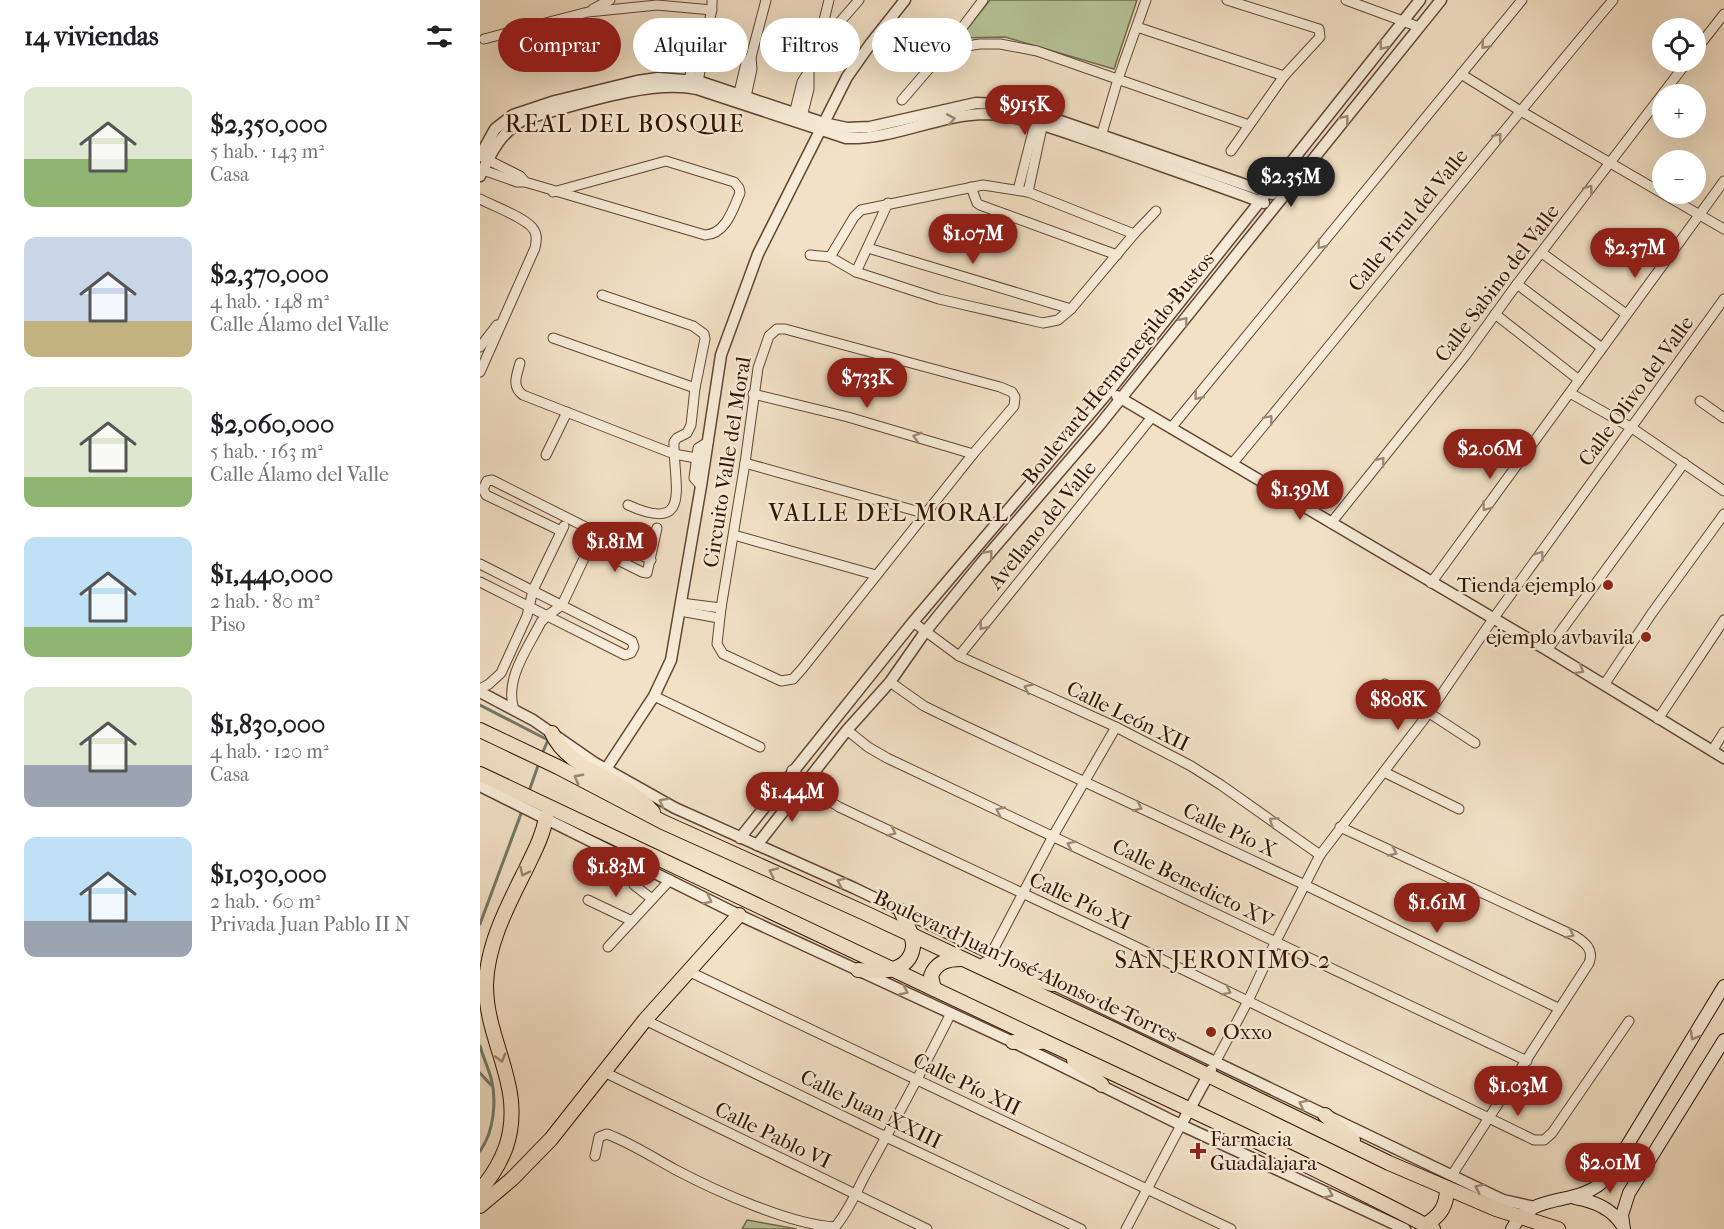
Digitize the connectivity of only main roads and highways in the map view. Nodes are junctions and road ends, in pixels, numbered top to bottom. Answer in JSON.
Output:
{"nodes":[{"id":1,"x":480,"y":730,"type":"edge"},
{"id":2,"x":552,"y":733,"type":"road end"},
{"id":3,"x":480,"y":774,"type":"edge"},
{"id":4,"x":547,"y":814,"type":"junction"},
{"id":5,"x":663,"y":822,"type":"junction"},
{"id":6,"x":901,"y":911,"type":"road end"},
{"id":7,"x":740,"y":915,"type":"road end"},
{"id":8,"x":910,"y":935,"type":"junction"},
{"id":9,"x":959,"y":959,"type":"junction"},
{"id":10,"x":893,"y":969,"type":"junction"},
{"id":11,"x":858,"y":970,"type":"road end"},
{"id":12,"x":1052,"y":984,"type":"road end"},
{"id":13,"x":1724,"y":986,"type":"edge"},
{"id":14,"x":934,"y":989,"type":"junction"},
{"id":15,"x":1724,"y":1040,"type":"edge"},
{"id":16,"x":1013,"y":1042,"type":"road end"},
{"id":17,"x":1048,"y":1043,"type":"junction"},
{"id":18,"x":1064,"y":1050,"type":"junction"},
{"id":19,"x":1102,"y":1085,"type":"road end"},
{"id":20,"x":1324,"y":1115,"type":"road end"},
{"id":21,"x":1366,"y":1151,"type":"junction"},
{"id":22,"x":1450,"y":1181,"type":"junction"},
{"id":23,"x":480,"y":1190,"type":"edge"},
{"id":24,"x":1574,"y":1198,"type":"junction"},
{"id":25,"x":480,"y":1206,"type":"edge"},
{"id":26,"x":1516,"y":1223,"type":"edge"},
{"id":27,"x":1623,"y":1227,"type":"edge"},
{"id":28,"x":1429,"y":1228,"type":"edge"},
{"id":29,"x":1558,"y":1229,"type":"edge"}],
"edges":[{"from":5,"to":1,"type":"main road","name":"Boulevard Juan José Alonso de Torres","one_way":true},
{"from":2,"to":5,"type":"main road"},
{"from":3,"to":4,"type":"main road"},
{"from":4,"to":10,"type":"main road"},
{"from":4,"to":23,"type":"main road","one_way":true},
{"from":8,"to":5,"type":"main road","name":"Boulevard Juan José Alonso de Torres","one_way":true},
{"from":6,"to":8,"type":"main road"},
{"from":7,"to":25,"type":"main road"},
{"from":8,"to":9,"type":"main road","name":"Boulevard Juan José Alonso de Torres"},
{"from":8,"to":10,"type":"main road"},
{"from":9,"to":12,"type":"main road"},
{"from":9,"to":14,"type":"main road"},
{"from":9,"to":21,"type":"main road","name":"Boulevard Juan José Alonso de Torres"},
{"from":10,"to":11,"type":"main road"},
{"from":10,"to":14,"type":"main road"},
{"from":13,"to":24,"type":"main road","one_way":true},
{"from":14,"to":17,"type":"main road"},
{"from":15,"to":27,"type":"main road"},
{"from":16,"to":17,"type":"main road"},
{"from":17,"to":18,"type":"main road"},
{"from":18,"to":19,"type":"main road"},
{"from":18,"to":28,"type":"main road"},
{"from":20,"to":21,"type":"main road"},
{"from":21,"to":22,"type":"main road","name":"Boulevard Juan José Alonso de Torres"},
{"from":22,"to":26,"type":"main road","name":"Boulevard Juan José Alonso de Torres"},
{"from":22,"to":28,"type":"main road"},
{"from":24,"to":26,"type":"main road"},
{"from":24,"to":27,"type":"main road"},
{"from":26,"to":29,"type":"main road","name":"Boulevard Juan José Alonso de Torres"}]}
